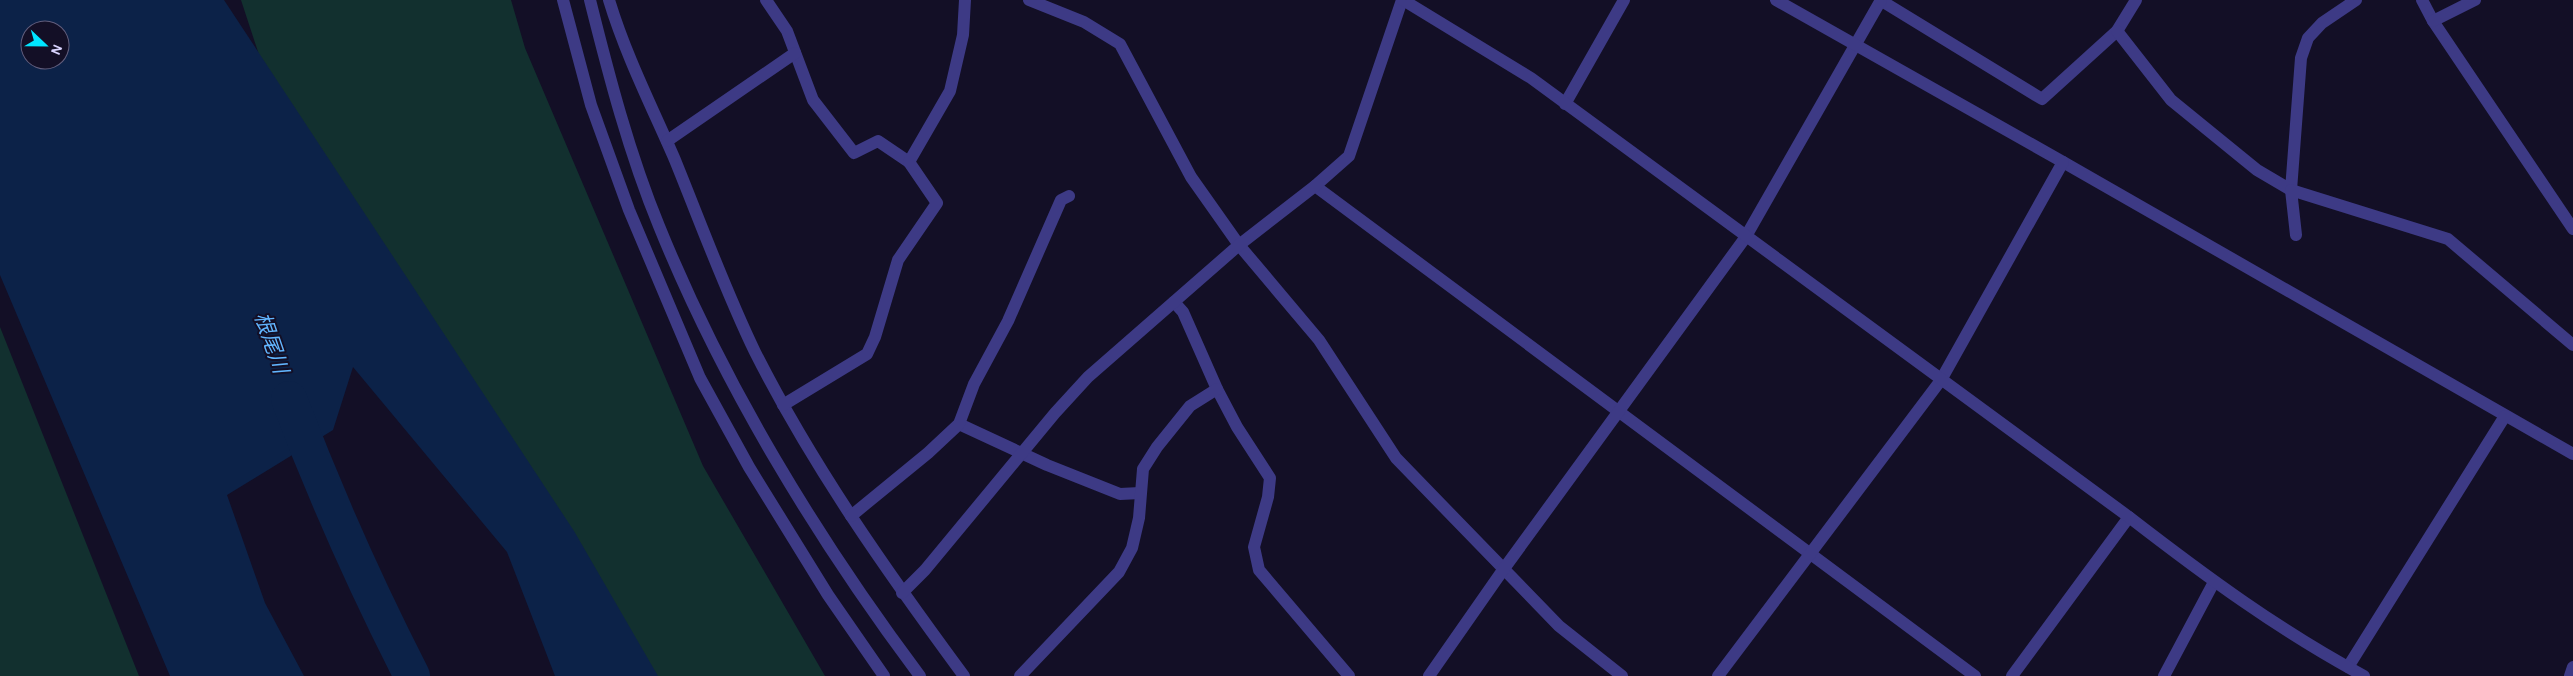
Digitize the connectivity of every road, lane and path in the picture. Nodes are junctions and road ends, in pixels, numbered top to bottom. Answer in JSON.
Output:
{"nodes":[{"id":1,"x":563,"y":0,"type":"edge"},
{"id":2,"x":590,"y":0,"type":"edge"},
{"id":3,"x":608,"y":0,"type":"edge"},
{"id":4,"x":766,"y":0,"type":"edge"},
{"id":5,"x":965,"y":0,"type":"edge"},
{"id":6,"x":1029,"y":0,"type":"edge"},
{"id":7,"x":1403,"y":0,"type":"edge"},
{"id":8,"x":1624,"y":0,"type":"edge"},
{"id":9,"x":1776,"y":0,"type":"edge"},
{"id":10,"x":1881,"y":0,"type":"edge"},
{"id":11,"x":2136,"y":0,"type":"edge"},
{"id":12,"x":2356,"y":0,"type":"edge"},
{"id":13,"x":2422,"y":0,"type":"edge"},
{"id":14,"x":2475,"y":0,"type":"edge"},
{"id":15,"x":2433,"y":21,"type":"junction"},
{"id":16,"x":2117,"y":31,"type":"junction"},
{"id":17,"x":1856,"y":44,"type":"junction"},
{"id":18,"x":795,"y":53,"type":"junction"},
{"id":19,"x":1565,"y":104,"type":"junction"},
{"id":20,"x":667,"y":141,"type":"junction"},
{"id":21,"x":909,"y":162,"type":"junction"},
{"id":22,"x":2063,"y":162,"type":"junction"},
{"id":23,"x":1315,"y":186,"type":"junction"},
{"id":24,"x":2291,"y":190,"type":"junction"},
{"id":25,"x":1069,"y":196,"type":"dead end"},
{"id":26,"x":2573,"y":229,"type":"edge"},
{"id":27,"x":2296,"y":235,"type":"dead end"},
{"id":28,"x":1745,"y":238,"type":"junction"},
{"id":29,"x":1239,"y":245,"type":"junction"},
{"id":30,"x":1174,"y":302,"type":"junction"},
{"id":31,"x":2573,"y":345,"type":"edge"},
{"id":32,"x":1940,"y":380,"type":"junction"},
{"id":33,"x":1217,"y":389,"type":"junction"},
{"id":34,"x":783,"y":405,"type":"junction"},
{"id":35,"x":1617,"y":412,"type":"junction"},
{"id":36,"x":2505,"y":416,"type":"junction"},
{"id":37,"x":959,"y":424,"type":"junction"},
{"id":38,"x":1023,"y":454,"type":"junction"},
{"id":39,"x":2573,"y":454,"type":"edge"},
{"id":40,"x":1140,"y":492,"type":"junction"},
{"id":41,"x":851,"y":516,"type":"junction"},
{"id":42,"x":2129,"y":517,"type":"junction"},
{"id":43,"x":1809,"y":555,"type":"junction"},
{"id":44,"x":1503,"y":570,"type":"junction"},
{"id":45,"x":2214,"y":582,"type":"junction"},
{"id":46,"x":902,"y":593,"type":"junction"},
{"id":47,"x":2348,"y":667,"type":"junction"},
{"id":48,"x":2573,"y":667,"type":"edge"},
{"id":49,"x":884,"y":676,"type":"edge"},
{"id":50,"x":920,"y":676,"type":"edge"},
{"id":51,"x":964,"y":676,"type":"edge"},
{"id":52,"x":1020,"y":676,"type":"edge"},
{"id":53,"x":1349,"y":676,"type":"edge"},
{"id":54,"x":1429,"y":676,"type":"edge"},
{"id":55,"x":1622,"y":676,"type":"edge"},
{"id":56,"x":1718,"y":676,"type":"edge"},
{"id":57,"x":1975,"y":676,"type":"edge"},
{"id":58,"x":2012,"y":676,"type":"edge"},
{"id":59,"x":2164,"y":676,"type":"edge"},
{"id":60,"x":2364,"y":676,"type":"edge"},
{"id":61,"x":2570,"y":676,"type":"edge"}],
"edges":[{"from":1,"to":49,"type":"street"},
{"from":2,"to":50,"type":"street"},
{"from":3,"to":20,"type":"street"},
{"from":4,"to":18,"type":"street"},
{"from":5,"to":21,"type":"street"},
{"from":6,"to":29,"type":"street"},
{"from":7,"to":19,"type":"street"},
{"from":7,"to":23,"type":"street"},
{"from":8,"to":19,"type":"street"},
{"from":9,"to":17,"type":"street"},
{"from":10,"to":16,"type":"street"},
{"from":10,"to":17,"type":"street"},
{"from":11,"to":16,"type":"street"},
{"from":12,"to":24,"type":"street"},
{"from":13,"to":15,"type":"street"},
{"from":14,"to":15,"type":"street"},
{"from":15,"to":26,"type":"street"},
{"from":16,"to":24,"type":"street"},
{"from":17,"to":22,"type":"street"},
{"from":17,"to":28,"type":"street"},
{"from":18,"to":20,"type":"street"},
{"from":18,"to":21,"type":"street"},
{"from":19,"to":28,"type":"street"},
{"from":20,"to":34,"type":"street"},
{"from":21,"to":34,"type":"street"},
{"from":22,"to":32,"type":"street"},
{"from":22,"to":36,"type":"street"},
{"from":23,"to":29,"type":"street"},
{"from":23,"to":35,"type":"street"},
{"from":24,"to":27,"type":"street"},
{"from":24,"to":31,"type":"street"},
{"from":25,"to":37,"type":"street"},
{"from":28,"to":32,"type":"street"},
{"from":28,"to":35,"type":"street"},
{"from":29,"to":30,"type":"street"},
{"from":29,"to":44,"type":"street"},
{"from":30,"to":33,"type":"street"},
{"from":30,"to":38,"type":"street"},
{"from":32,"to":42,"type":"street"},
{"from":32,"to":43,"type":"street"},
{"from":33,"to":40,"type":"street"},
{"from":33,"to":53,"type":"street"},
{"from":34,"to":41,"type":"street"},
{"from":35,"to":43,"type":"street"},
{"from":35,"to":44,"type":"street"},
{"from":36,"to":39,"type":"street"},
{"from":36,"to":47,"type":"street"},
{"from":37,"to":38,"type":"street"},
{"from":37,"to":41,"type":"street"},
{"from":38,"to":40,"type":"street"},
{"from":38,"to":46,"type":"street"},
{"from":40,"to":52,"type":"street"},
{"from":41,"to":46,"type":"street"},
{"from":42,"to":45,"type":"street"},
{"from":42,"to":58,"type":"street"},
{"from":43,"to":56,"type":"street"},
{"from":43,"to":57,"type":"street"},
{"from":44,"to":54,"type":"street"},
{"from":44,"to":55,"type":"street"},
{"from":45,"to":47,"type":"street"},
{"from":45,"to":59,"type":"street"},
{"from":46,"to":51,"type":"street"},
{"from":47,"to":60,"type":"street"},
{"from":48,"to":61,"type":"street"}]}
